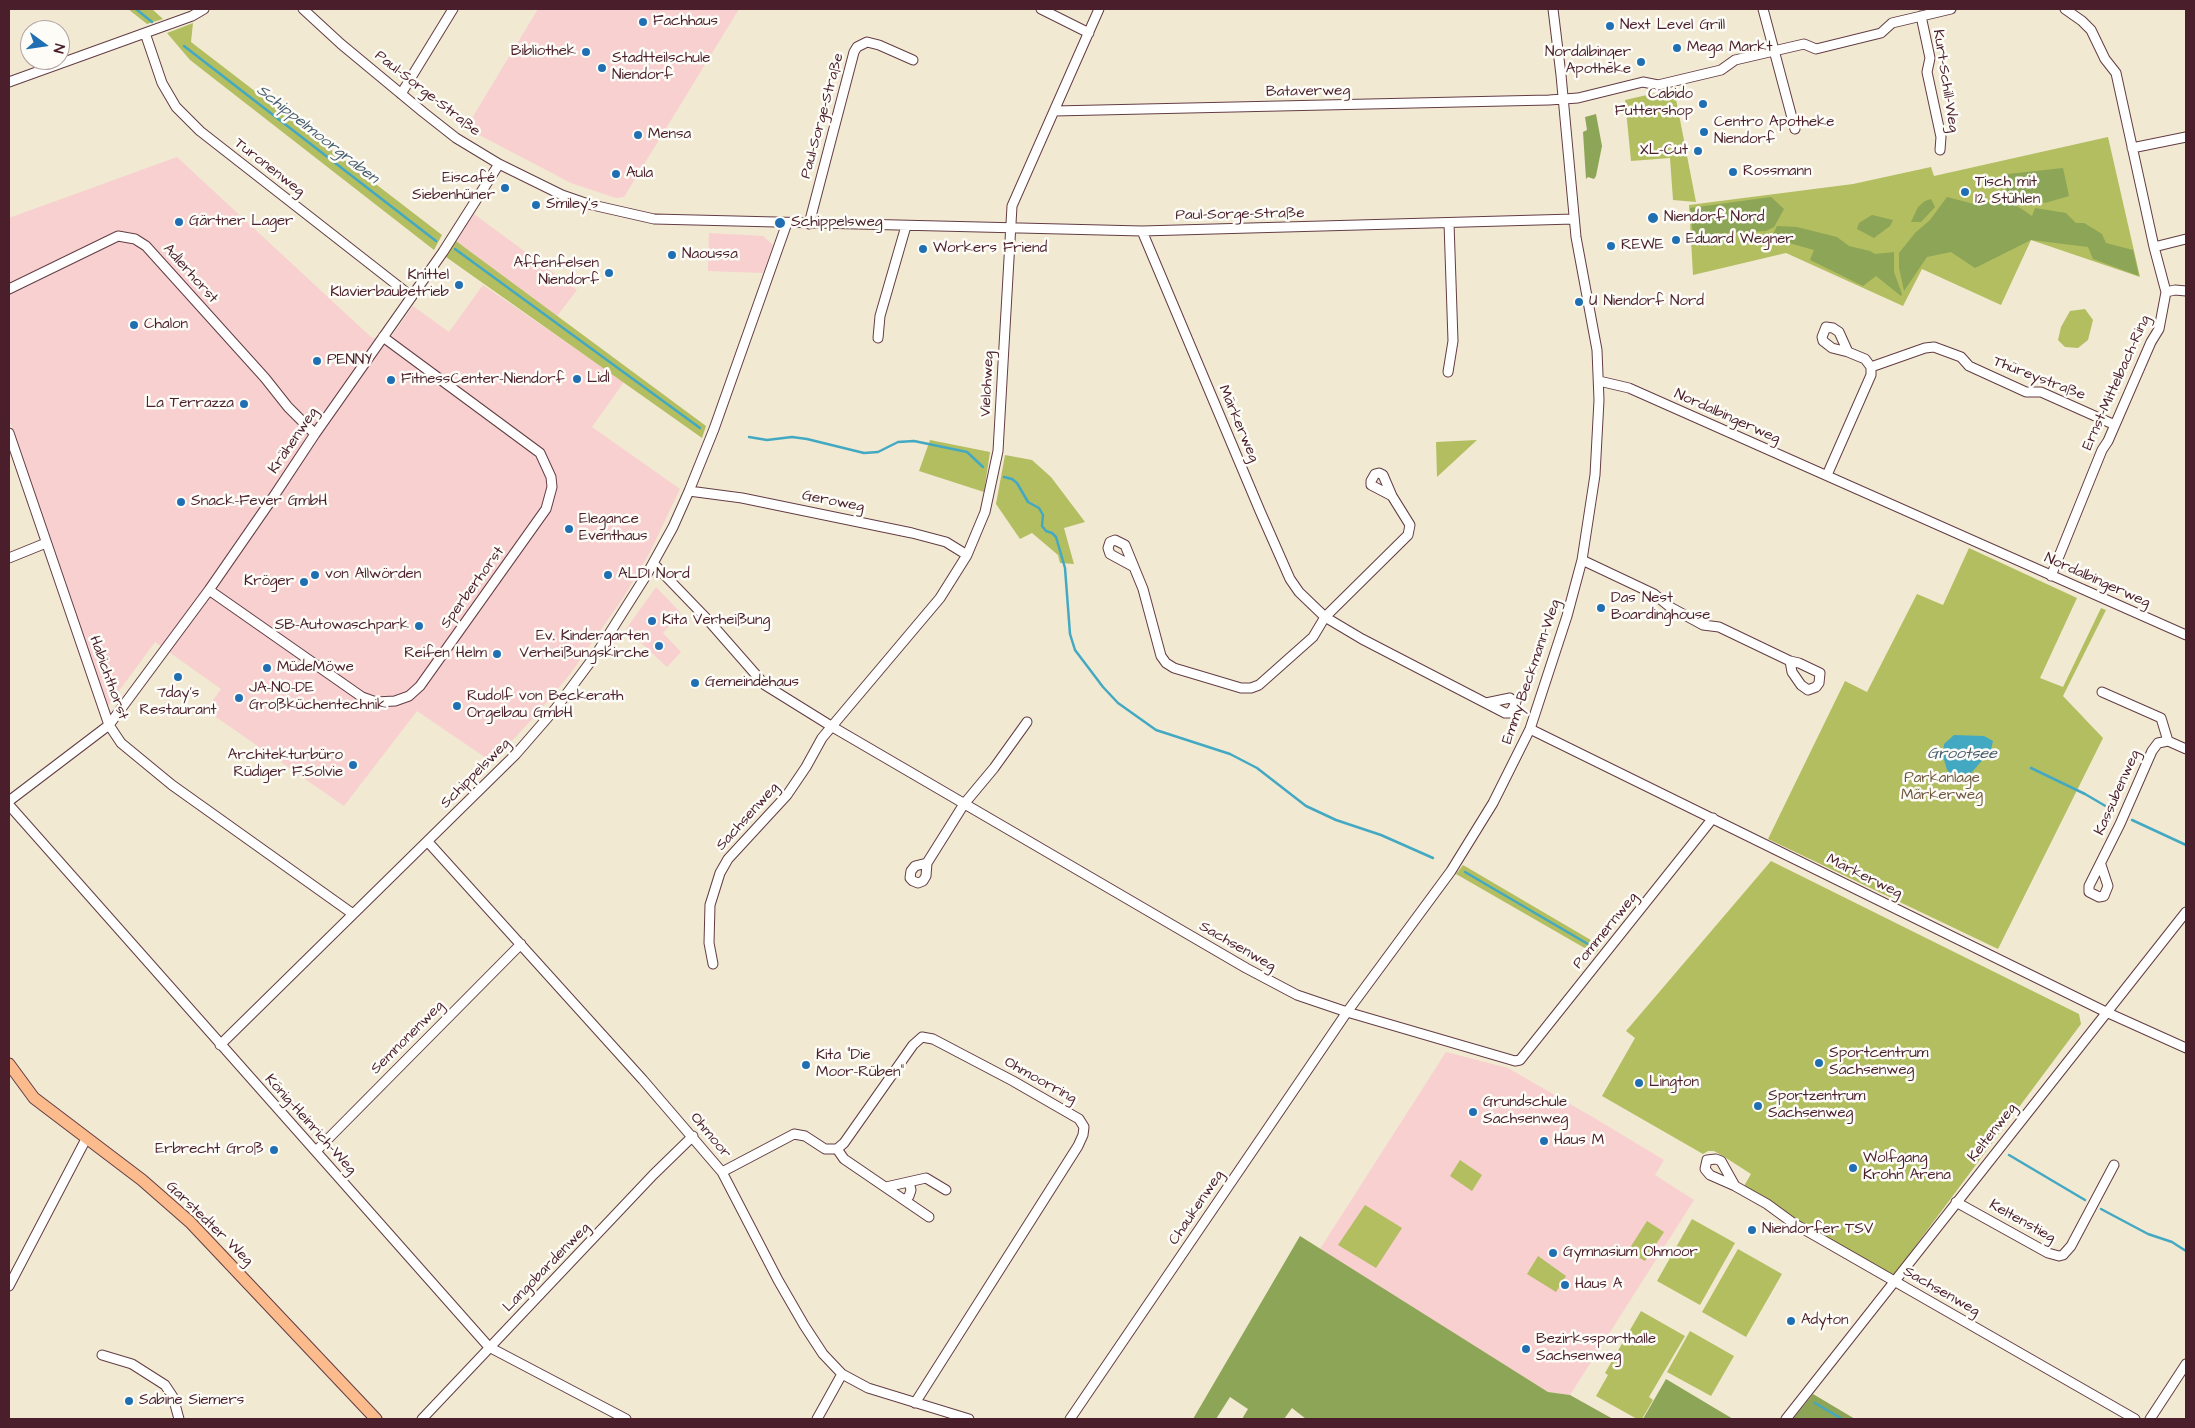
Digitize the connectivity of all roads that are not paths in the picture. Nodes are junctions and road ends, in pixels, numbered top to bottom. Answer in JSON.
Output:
{"nodes":[{"id":1,"x":204,"y":9,"type":"edge"},
{"id":2,"x":303,"y":9,"type":"edge"},
{"id":3,"x":453,"y":9,"type":"edge"},
{"id":4,"x":1041,"y":9,"type":"edge"},
{"id":5,"x":1099,"y":9,"type":"edge"},
{"id":6,"x":1553,"y":9,"type":"edge"},
{"id":7,"x":1763,"y":9,"type":"edge"},
{"id":8,"x":1951,"y":9,"type":"edge"},
{"id":9,"x":2065,"y":9,"type":"edge"},
{"id":10,"x":1921,"y":16,"type":"junction"},
{"id":11,"x":145,"y":33,"type":"junction"},
{"id":12,"x":1088,"y":33,"type":"junction"},
{"id":13,"x":1775,"y":51,"type":"junction"},
{"id":14,"x":913,"y":60,"type":"dead end"},
{"id":15,"x":9,"y":82,"type":"edge"},
{"id":16,"x":401,"y":94,"type":"junction"},
{"id":17,"x":1563,"y":99,"type":"junction"},
{"id":18,"x":1054,"y":110,"type":"junction"},
{"id":19,"x":1795,"y":129,"type":"dead end"},
{"id":20,"x":2186,"y":137,"type":"edge"},
{"id":21,"x":2132,"y":148,"type":"junction"},
{"id":22,"x":1940,"y":150,"type":"dead end"},
{"id":23,"x":499,"y":164,"type":"junction"},
{"id":24,"x":1574,"y":219,"type":"junction"},
{"id":25,"x":786,"y":223,"type":"junction"},
{"id":26,"x":1450,"y":223,"type":"junction"},
{"id":27,"x":810,"y":224,"type":"junction"},
{"id":28,"x":906,"y":226,"type":"junction"},
{"id":29,"x":1009,"y":228,"type":"junction"},
{"id":30,"x":1142,"y":231,"type":"junction"},
{"id":31,"x":2186,"y":239,"type":"edge"},
{"id":32,"x":2154,"y":247,"type":"junction"},
{"id":33,"x":9,"y":289,"type":"edge"},
{"id":34,"x":2186,"y":290,"type":"edge"},
{"id":35,"x":2166,"y":292,"type":"junction"},
{"id":36,"x":411,"y":296,"type":"junction"},
{"id":37,"x":383,"y":337,"type":"junction"},
{"id":38,"x":878,"y":338,"type":"dead end"},
{"id":39,"x":1848,"y":352,"type":"dead end"},
{"id":40,"x":1871,"y":367,"type":"junction"},
{"id":41,"x":1448,"y":372,"type":"dead end"},
{"id":42,"x":1599,"y":381,"type":"junction"},
{"id":43,"x":2115,"y":424,"type":"junction"},
{"id":44,"x":9,"y":433,"type":"edge"},
{"id":45,"x":315,"y":434,"type":"junction"},
{"id":46,"x":1827,"y":476,"type":"junction"},
{"id":47,"x":689,"y":491,"type":"junction"},
{"id":48,"x":1392,"y":496,"type":"dead end"},
{"id":49,"x":46,"y":544,"type":"junction"},
{"id":50,"x":967,"y":555,"type":"junction"},
{"id":51,"x":9,"y":558,"type":"edge"},
{"id":52,"x":1582,"y":560,"type":"junction"},
{"id":53,"x":653,"y":563,"type":"junction"},
{"id":54,"x":1134,"y":567,"type":"dead end"},
{"id":55,"x":2051,"y":576,"type":"junction"},
{"id":56,"x":209,"y":590,"type":"junction"},
{"id":57,"x":1325,"y":617,"type":"junction"},
{"id":58,"x":2186,"y":635,"type":"edge"},
{"id":59,"x":1790,"y":661,"type":"dead end"},
{"id":60,"x":2102,"y":692,"type":"dead end"},
{"id":61,"x":1486,"y":703,"type":"dead end"},
{"id":62,"x":1027,"y":722,"type":"dead end"},
{"id":63,"x":109,"y":725,"type":"junction"},
{"id":64,"x":831,"y":726,"type":"junction"},
{"id":65,"x":1530,"y":729,"type":"junction"},
{"id":66,"x":2168,"y":741,"type":"junction"},
{"id":67,"x":2186,"y":749,"type":"edge"},
{"id":68,"x":9,"y":801,"type":"edge"},
{"id":69,"x":964,"y":804,"type":"junction"},
{"id":70,"x":9,"y":805,"type":"edge"},
{"id":71,"x":1713,"y":818,"type":"junction"},
{"id":72,"x":428,"y":842,"type":"junction"},
{"id":73,"x":927,"y":863,"type":"dead end"},
{"id":74,"x":2101,"y":865,"type":"dead end"},
{"id":75,"x":2186,"y":912,"type":"edge"},
{"id":76,"x":354,"y":914,"type":"junction"},
{"id":77,"x":521,"y":944,"type":"junction"},
{"id":78,"x":713,"y":964,"type":"dead end"},
{"id":79,"x":1347,"y":1012,"type":"junction"},
{"id":80,"x":2106,"y":1012,"type":"junction"},
{"id":81,"x":220,"y":1045,"type":"junction"},
{"id":82,"x":2186,"y":1048,"type":"edge"},
{"id":83,"x":1520,"y":1060,"type":"joint"},
{"id":84,"x":9,"y":1064,"type":"edge"},
{"id":85,"x":692,"y":1136,"type":"junction"},
{"id":86,"x":86,"y":1139,"type":"junction"},
{"id":87,"x":837,"y":1149,"type":"junction"},
{"id":88,"x":316,"y":1151,"type":"junction"},
{"id":89,"x":2114,"y":1165,"type":"dead end"},
{"id":90,"x":722,"y":1172,"type":"junction"},
{"id":91,"x":909,"y":1182,"type":"junction"},
{"id":92,"x":1735,"y":1186,"type":"dead end"},
{"id":93,"x":886,"y":1187,"type":"junction"},
{"id":94,"x":946,"y":1190,"type":"dead end"},
{"id":95,"x":905,"y":1200,"type":"junction"},
{"id":96,"x":1956,"y":1202,"type":"junction"},
{"id":97,"x":929,"y":1217,"type":"dead end"},
{"id":98,"x":1894,"y":1281,"type":"junction"},
{"id":99,"x":9,"y":1286,"type":"edge"},
{"id":100,"x":489,"y":1347,"type":"junction"},
{"id":101,"x":102,"y":1355,"type":"dead end"},
{"id":102,"x":2186,"y":1364,"type":"edge"},
{"id":103,"x":842,"y":1374,"type":"junction"},
{"id":104,"x":915,"y":1403,"type":"junction"},
{"id":105,"x":180,"y":1419,"type":"edge"},
{"id":106,"x":376,"y":1419,"type":"edge"},
{"id":107,"x":422,"y":1419,"type":"edge"},
{"id":108,"x":626,"y":1419,"type":"edge"},
{"id":109,"x":817,"y":1419,"type":"edge"},
{"id":110,"x":969,"y":1419,"type":"edge"},
{"id":111,"x":1070,"y":1419,"type":"edge"},
{"id":112,"x":1786,"y":1419,"type":"edge"},
{"id":113,"x":2135,"y":1419,"type":"edge"},
{"id":114,"x":2150,"y":1419,"type":"edge"}],
"edges":[{"from":1,"to":11,"type":"street"},
{"from":2,"to":16,"type":"street","name":"Paul-Sorge-Straße"},
{"from":3,"to":16,"type":"street"},
{"from":4,"to":12,"type":"street"},
{"from":5,"to":12,"type":"street","name":"Vielohweg"},
{"from":6,"to":17,"type":"street"},
{"from":7,"to":13,"type":"street"},
{"from":8,"to":10,"type":"street"},
{"from":9,"to":21,"type":"street","name":"Ernst-Mittelbach-Ring"},
{"from":10,"to":13,"type":"street"},
{"from":10,"to":22,"type":"street","name":"Kurt-Schill-Weg"},
{"from":11,"to":15,"type":"street"},
{"from":11,"to":36,"type":"street","name":"Turonenweg"},
{"from":12,"to":18,"type":"street","name":"Vielohweg"},
{"from":13,"to":17,"type":"street"},
{"from":13,"to":19,"type":"street"},
{"from":14,"to":27,"type":"street","name":"Paul-Sorge-Straße"},
{"from":16,"to":23,"type":"street","name":"Paul-Sorge-Straße"},
{"from":17,"to":18,"type":"street","name":"Bataverweg"},
{"from":17,"to":24,"type":"street"},
{"from":18,"to":29,"type":"street","name":"Vielohweg"},
{"from":20,"to":21,"type":"street"},
{"from":21,"to":32,"type":"street","name":"Ernst-Mittelbach-Ring"},
{"from":23,"to":25,"type":"street","name":"Paul-Sorge-Straße"},
{"from":23,"to":36,"type":"street","name":"Krähenweg"},
{"from":24,"to":26,"type":"street","name":"Paul-Sorge-Straße"},
{"from":24,"to":42,"type":"street"},
{"from":25,"to":27,"type":"street","name":"Paul-Sorge-Straße"},
{"from":25,"to":47,"type":"street","name":"Schippelsweg"},
{"from":26,"to":30,"type":"street","name":"Paul-Sorge-Straße"},
{"from":26,"to":41,"type":"street"},
{"from":27,"to":28,"type":"street","name":"Paul-Sorge-Straße"},
{"from":28,"to":29,"type":"street","name":"Paul-Sorge-Straße"},
{"from":28,"to":38,"type":"street"},
{"from":29,"to":30,"type":"street","name":"Paul-Sorge-Straße"},
{"from":29,"to":50,"type":"street","name":"Vielohweg"},
{"from":30,"to":57,"type":"street","name":"Märkerweg"},
{"from":31,"to":32,"type":"street"},
{"from":32,"to":35,"type":"street","name":"Ernst-Mittelbach-Ring"},
{"from":33,"to":45,"type":"street","name":"Adlerhorst"},
{"from":34,"to":35,"type":"street"},
{"from":35,"to":43,"type":"street","name":"Ernst-Mittelbach-Ring"},
{"from":36,"to":37,"type":"street","name":"Krähenweg"},
{"from":37,"to":45,"type":"street","name":"Krähenweg"},
{"from":37,"to":56,"type":"street","name":"Sperberhorst"},
{"from":39,"to":40,"type":"street"},
{"from":40,"to":43,"type":"street","name":"Thüreystraße"},
{"from":40,"to":46,"type":"street"},
{"from":42,"to":46,"type":"street","name":"Nordalbingerweg"},
{"from":42,"to":52,"type":"street","name":"Emmy-Beckmann-Weg"},
{"from":43,"to":55,"type":"street","name":"Ernst-Mittelbach-Ring"},
{"from":44,"to":49,"type":"street","name":"Habichthorst"},
{"from":45,"to":56,"type":"street","name":"Krähenweg"},
{"from":46,"to":55,"type":"street","name":"Nordalbingerweg"},
{"from":47,"to":50,"type":"street","name":"Geroweg"},
{"from":47,"to":53,"type":"street","name":"Schippelsweg"},
{"from":48,"to":57,"type":"street"},
{"from":49,"to":51,"type":"street"},
{"from":49,"to":63,"type":"street","name":"Habichthorst"},
{"from":50,"to":64,"type":"street","name":"Vielohweg"},
{"from":52,"to":59,"type":"street"},
{"from":52,"to":65,"type":"street","name":"Emmy-Beckmann-Weg"},
{"from":53,"to":64,"type":"street","name":"Sachsenweg"},
{"from":53,"to":72,"type":"street","name":"Schippelsweg"},
{"from":54,"to":57,"type":"street"},
{"from":55,"to":58,"type":"street","name":"Nordalbingerweg"},
{"from":56,"to":63,"type":"street","name":"Krähenweg"},
{"from":57,"to":61,"type":"street","name":"Märkerweg"},
{"from":60,"to":66,"type":"street"},
{"from":62,"to":69,"type":"street"},
{"from":63,"to":68,"type":"street","name":"Krähenweg"},
{"from":63,"to":76,"type":"street","name":"Habichthorst"},
{"from":64,"to":69,"type":"street","name":"Sachsenweg"},
{"from":64,"to":78,"type":"street","name":"Sachsenweg"},
{"from":65,"to":71,"type":"street","name":"Märkerweg"},
{"from":65,"to":79,"type":"street","name":"Emmy-Beckmann-Weg"},
{"from":66,"to":67,"type":"street"},
{"from":66,"to":74,"type":"street","name":"Kassubenweg"},
{"from":69,"to":73,"type":"street"},
{"from":69,"to":79,"type":"street","name":"Sachsenweg"},
{"from":70,"to":81,"type":"street","name":"König-Heinrich-Weg"},
{"from":71,"to":80,"type":"street","name":"Märkerweg"},
{"from":71,"to":83,"type":"street","name":"Pommernweg"},
{"from":72,"to":76,"type":"street","name":"Schippelsweg"},
{"from":72,"to":77,"type":"street","name":"Ohmoor"},
{"from":75,"to":80,"type":"street","name":"Keltenweg"},
{"from":76,"to":81,"type":"street","name":"Schippelsweg"},
{"from":77,"to":85,"type":"street","name":"Ohmoor"},
{"from":77,"to":88,"type":"street","name":"Semnonenweg"},
{"from":79,"to":83,"type":"street","name":"Sachsenweg"},
{"from":79,"to":111,"type":"street","name":"Chaukenweg"},
{"from":80,"to":82,"type":"street","name":"Märkerweg"},
{"from":80,"to":96,"type":"street","name":"Keltenweg"},
{"from":81,"to":88,"type":"street","name":"König-Heinrich-Weg"},
{"from":84,"to":86,"type":"main road","name":"Garstedter Weg"},
{"from":85,"to":90,"type":"street","name":"Ohmoor"},
{"from":85,"to":100,"type":"street","name":"Langobardenweg"},
{"from":86,"to":99,"type":"street"},
{"from":86,"to":106,"type":"main road","name":"Garstedter Weg"},
{"from":87,"to":90,"type":"street"},
{"from":87,"to":93,"type":"street"},
{"from":87,"to":104,"type":"street","name":"Ohmoorring"},
{"from":88,"to":100,"type":"street","name":"König-Heinrich-Weg"},
{"from":89,"to":96,"type":"street","name":"Keltenstieg"},
{"from":90,"to":103,"type":"street","name":"Ohmoor"},
{"from":91,"to":93,"type":"street"},
{"from":91,"to":94,"type":"street"},
{"from":91,"to":95,"type":"street"},
{"from":92,"to":98,"type":"street","name":"Sachsenweg"},
{"from":93,"to":95,"type":"street"},
{"from":95,"to":97,"type":"street"},
{"from":96,"to":98,"type":"street","name":"Keltenweg"},
{"from":98,"to":112,"type":"street","name":"Keltenweg"},
{"from":98,"to":113,"type":"street","name":"Sachsenweg"},
{"from":100,"to":107,"type":"street","name":"Langobardenweg"},
{"from":100,"to":108,"type":"street","name":"König-Heinrich-Weg"},
{"from":101,"to":105,"type":"street"},
{"from":102,"to":114,"type":"street"},
{"from":103,"to":104,"type":"street","name":"Ohmoor"},
{"from":103,"to":109,"type":"street"},
{"from":104,"to":110,"type":"street","name":"Ohmoor"}]}
